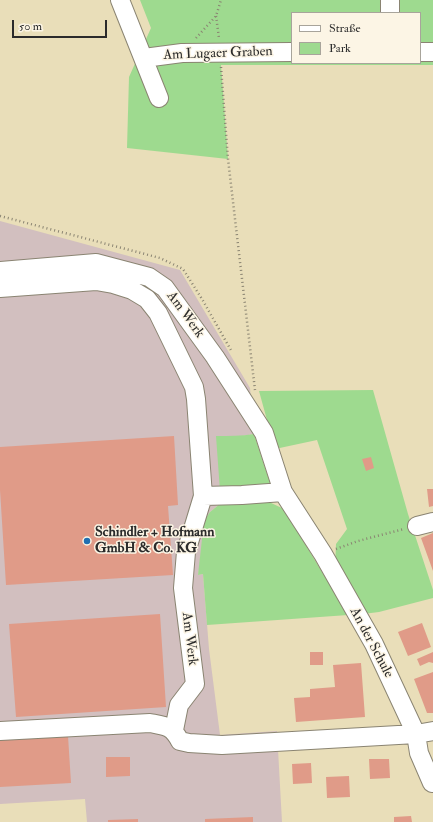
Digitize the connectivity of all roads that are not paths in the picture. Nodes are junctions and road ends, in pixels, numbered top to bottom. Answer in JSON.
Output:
{"nodes":[{"id":1,"x":120,"y":0,"type":"edge"},
{"id":2,"x":390,"y":0,"type":"edge"},
{"id":3,"x":390,"y":12,"type":"edge"},
{"id":4,"x":291,"y":52,"type":"edge"},
{"id":5,"x":421,"y":52,"type":"edge"},
{"id":6,"x":433,"y":52,"type":"edge"},
{"id":7,"x":144,"y":58,"type":"junction"},
{"id":8,"x":159,"y":98,"type":"dead end"},
{"id":9,"x":0,"y":271,"type":"edge"},
{"id":10,"x":0,"y":288,"type":"edge"},
{"id":11,"x":283,"y":492,"type":"junction"},
{"id":12,"x":203,"y":496,"type":"junction"},
{"id":13,"x":323,"y":554,"type":"joint"},
{"id":14,"x":174,"y":730,"type":"junction"},
{"id":15,"x":0,"y":731,"type":"edge"},
{"id":16,"x":425,"y":733,"type":"edge"},
{"id":17,"x":432,"y":783,"type":"edge"}],
"edges":[{"from":1,"to":7,"type":"street","name":"Am Lugaer Graben"},
{"from":2,"to":3,"type":"street"},
{"from":4,"to":7,"type":"street","name":"Am Lugaer Graben"},
{"from":5,"to":6,"type":"street"},
{"from":7,"to":8,"type":"street","name":"Am Lugaer Graben"},
{"from":9,"to":11,"type":"street","name":"Am Werk"},
{"from":10,"to":12,"type":"street","name":"Am Werk"},
{"from":11,"to":12,"type":"street"},
{"from":11,"to":13,"type":"street","name":"Am Werk"},
{"from":12,"to":14,"type":"street","name":"Am Werk"},
{"from":13,"to":16,"type":"street","name":"An der Schule"},
{"from":14,"to":15,"type":"street"},
{"from":14,"to":16,"type":"street"},
{"from":16,"to":17,"type":"street","name":"An der Schule"}]}
